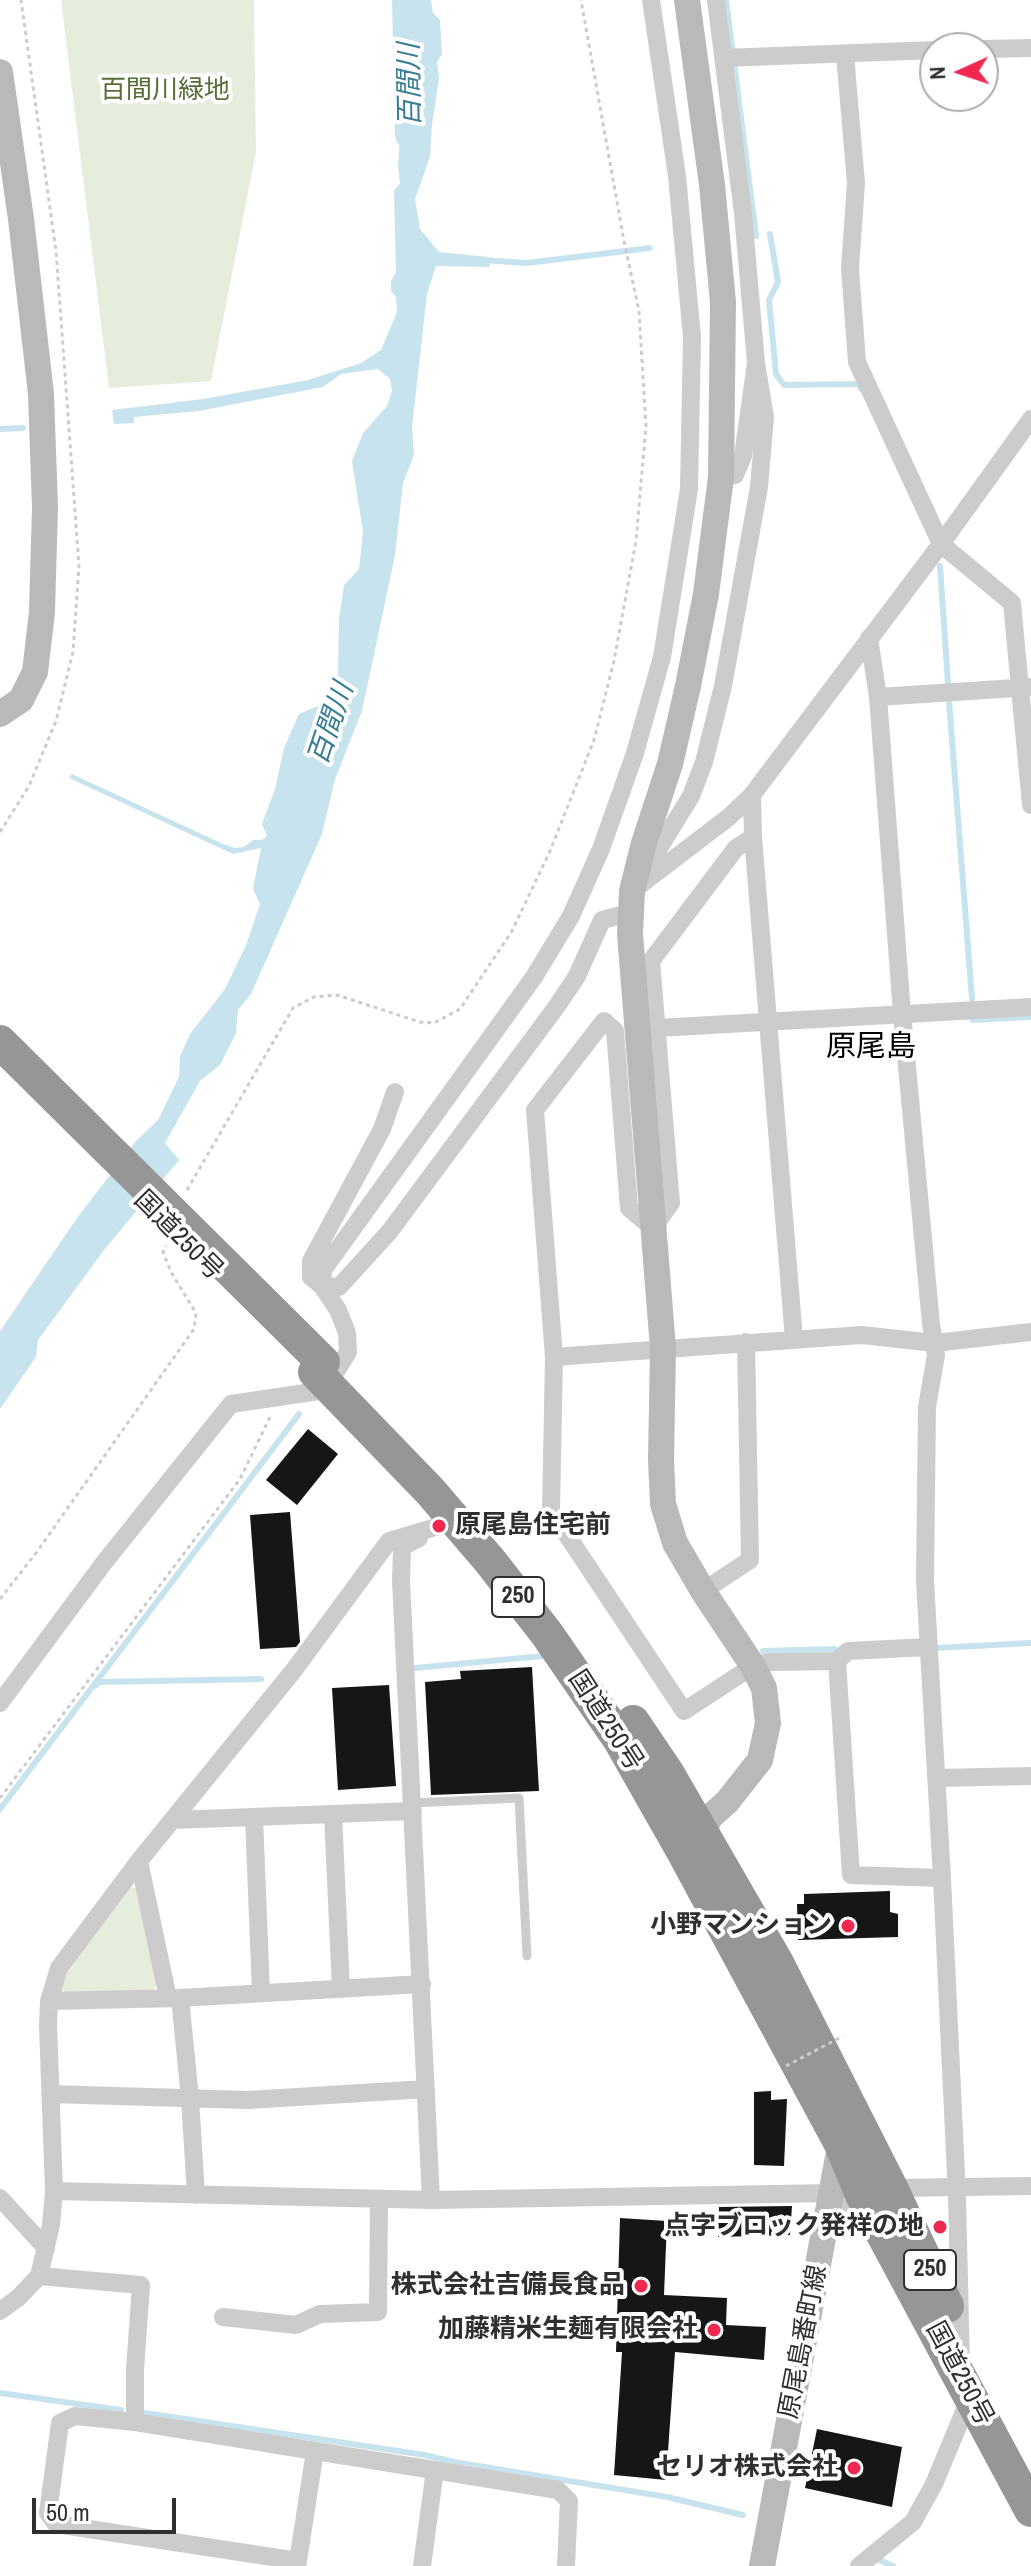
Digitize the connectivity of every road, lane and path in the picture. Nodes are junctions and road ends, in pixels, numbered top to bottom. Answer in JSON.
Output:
{"nodes":[{"id":1,"x":581,"y":0,"type":"edge"},
{"id":2,"x":651,"y":0,"type":"edge"},
{"id":3,"x":687,"y":0,"type":"edge"},
{"id":4,"x":716,"y":0,"type":"edge"},
{"id":5,"x":1031,"y":48,"type":"edge"},
{"id":6,"x":999,"y":49,"type":"edge"},
{"id":7,"x":919,"y":51,"type":"edge"},
{"id":8,"x":845,"y":55,"type":"junction"},
{"id":9,"x":730,"y":58,"type":"junction"},
{"id":10,"x":0,"y":72,"type":"edge"},
{"id":11,"x":756,"y":363,"type":"junction"},
{"id":12,"x":1031,"y":419,"type":"edge"},
{"id":13,"x":721,"y":477,"type":"junction"},
{"id":14,"x":941,"y":544,"type":"junction"},
{"id":15,"x":869,"y":638,"type":"junction"},
{"id":16,"x":1026,"y":688,"type":"edge"},
{"id":17,"x":878,"y":697,"type":"junction"},
{"id":18,"x":0,"y":714,"type":"edge"},
{"id":19,"x":752,"y":795,"type":"junction"},
{"id":20,"x":1031,"y":805,"type":"edge"},
{"id":21,"x":753,"y":837,"type":"junction"},
{"id":22,"x":631,"y":902,"type":"junction"},
{"id":23,"x":1031,"y":1007,"type":"edge"},
{"id":24,"x":902,"y":1013,"type":"junction"},
{"id":25,"x":769,"y":1021,"type":"junction"},
{"id":26,"x":657,"y":1028,"type":"junction"},
{"id":27,"x":0,"y":1042,"type":"edge"},
{"id":28,"x":0,"y":1060,"type":"edge"},
{"id":29,"x":395,"y":1092,"type":"dead end"},
{"id":30,"x":183,"y":1201,"type":"dead end"},
{"id":31,"x":653,"y":1228,"type":"junction"},
{"id":32,"x":168,"y":1239,"type":"dead end"},
{"id":33,"x":322,"y":1286,"type":"junction"},
{"id":34,"x":1031,"y":1332,"type":"edge"},
{"id":35,"x":794,"y":1339,"type":"junction"},
{"id":36,"x":746,"y":1342,"type":"junction"},
{"id":37,"x":935,"y":1343,"type":"junction"},
{"id":38,"x":663,"y":1348,"type":"junction"},
{"id":39,"x":554,"y":1357,"type":"junction"},
{"id":40,"x":325,"y":1373,"type":"junction"},
{"id":41,"x":280,"y":1397,"type":"junction"},
{"id":42,"x":439,"y":1526,"type":"junction"},
{"id":43,"x":490,"y":1561,"type":"junction"},
{"id":44,"x":703,"y":1591,"type":"junction"},
{"id":45,"x":0,"y":1599,"type":"edge"},
{"id":46,"x":928,"y":1647,"type":"junction"},
{"id":47,"x":837,"y":1661,"type":"junction"},
{"id":48,"x":753,"y":1666,"type":"junction"},
{"id":49,"x":0,"y":1703,"type":"edge"},
{"id":50,"x":1031,"y":1776,"type":"edge"},
{"id":51,"x":937,"y":1778,"type":"junction"},
{"id":52,"x":0,"y":1798,"type":"edge"},
{"id":53,"x":413,"y":1807,"type":"junction"},
{"id":54,"x":333,"y":1814,"type":"junction"},
{"id":55,"x":254,"y":1817,"type":"junction"},
{"id":56,"x":172,"y":1820,"type":"junction"},
{"id":57,"x":702,"y":1835,"type":"junction"},
{"id":58,"x":139,"y":1861,"type":"junction"},
{"id":59,"x":942,"y":1878,"type":"junction"},
{"id":60,"x":527,"y":1956,"type":"dead end"},
{"id":61,"x":422,"y":1984,"type":"junction"},
{"id":62,"x":341,"y":1989,"type":"junction"},
{"id":63,"x":261,"y":1993,"type":"junction"},
{"id":64,"x":174,"y":1998,"type":"junction"},
{"id":65,"x":49,"y":2001,"type":"junction"},
{"id":66,"x":843,"y":2036,"type":"dead end"},
{"id":67,"x":786,"y":2066,"type":"dead end"},
{"id":68,"x":832,"y":2070,"type":"junction"},
{"id":69,"x":426,"y":2089,"type":"junction"},
{"id":70,"x":50,"y":2094,"type":"junction"},
{"id":71,"x":190,"y":2098,"type":"junction"},
{"id":72,"x":841,"y":2144,"type":"junction"},
{"id":73,"x":1031,"y":2186,"type":"edge"},
{"id":74,"x":956,"y":2188,"type":"junction"},
{"id":75,"x":54,"y":2191,"type":"junction"},
{"id":76,"x":862,"y":2193,"type":"junction"},
{"id":77,"x":196,"y":2195,"type":"junction"},
{"id":78,"x":0,"y":2198,"type":"edge"},
{"id":79,"x":379,"y":2199,"type":"junction"},
{"id":80,"x":431,"y":2200,"type":"junction"},
{"id":81,"x":46,"y":2248,"type":"junction"},
{"id":82,"x":39,"y":2276,"type":"junction"},
{"id":83,"x":0,"y":2311,"type":"edge"},
{"id":84,"x":223,"y":2317,"type":"dead end"},
{"id":85,"x":960,"y":2336,"type":"junction"},
{"id":86,"x":966,"y":2386,"type":"junction"},
{"id":87,"x":135,"y":2422,"type":"junction"},
{"id":88,"x":315,"y":2451,"type":"junction"},
{"id":89,"x":1031,"y":2469,"type":"edge"},
{"id":90,"x":435,"y":2470,"type":"junction"},
{"id":91,"x":1031,"y":2510,"type":"edge"},
{"id":92,"x":868,"y":2561,"type":"edge"},
{"id":93,"x":297,"y":2563,"type":"edge"},
{"id":94,"x":422,"y":2566,"type":"edge"},
{"id":95,"x":566,"y":2566,"type":"edge"},
{"id":96,"x":762,"y":2566,"type":"edge"}],
"edges":[{"from":1,"to":30,"type":"path"},
{"from":2,"to":33,"type":"street"},
{"from":3,"to":13,"type":"street"},
{"from":4,"to":9,"type":"street"},
{"from":5,"to":6,"type":"street"},
{"from":7,"to":8,"type":"street"},
{"from":8,"to":9,"type":"street"},
{"from":8,"to":14,"type":"street"},
{"from":9,"to":11,"type":"street"},
{"from":10,"to":18,"type":"street"},
{"from":11,"to":13,"type":"street"},
{"from":11,"to":22,"type":"street"},
{"from":12,"to":14,"type":"street"},
{"from":13,"to":22,"type":"street"},
{"from":14,"to":15,"type":"street"},
{"from":14,"to":16,"type":"street"},
{"from":15,"to":17,"type":"street"},
{"from":15,"to":19,"type":"street"},
{"from":16,"to":17,"type":"street"},
{"from":16,"to":20,"type":"street"},
{"from":17,"to":24,"type":"street"},
{"from":19,"to":21,"type":"street"},
{"from":19,"to":22,"type":"street"},
{"from":21,"to":25,"type":"street"},
{"from":21,"to":26,"type":"street"},
{"from":22,"to":31,"type":"street"},
{"from":22,"to":33,"type":"street"},
{"from":23,"to":24,"type":"street"},
{"from":24,"to":25,"type":"street"},
{"from":24,"to":37,"type":"street"},
{"from":25,"to":26,"type":"street"},
{"from":25,"to":35,"type":"street"},
{"from":26,"to":31,"type":"street"},
{"from":27,"to":40,"type":"highway","name":"国道250号","number":"250","bridge":true},
{"from":28,"to":40,"type":"highway","name":"国道250号","number":"250"},
{"from":29,"to":33,"type":"street"},
{"from":31,"to":38,"type":"street"},
{"from":31,"to":39,"type":"street"},
{"from":32,"to":45,"type":"path"},
{"from":33,"to":40,"type":"street"},
{"from":34,"to":37,"type":"street"},
{"from":35,"to":36,"type":"street"},
{"from":35,"to":37,"type":"street"},
{"from":36,"to":38,"type":"street"},
{"from":36,"to":44,"type":"street"},
{"from":37,"to":46,"type":"street"},
{"from":38,"to":39,"type":"street"},
{"from":38,"to":44,"type":"street"},
{"from":39,"to":48,"type":"street"},
{"from":40,"to":41,"type":"street"},
{"from":40,"to":43,"type":"highway","name":"国道250号","number":"250"},
{"from":40,"to":57,"type":"highway","name":"国道250号","number":"250"},
{"from":41,"to":49,"type":"street"},
{"from":41,"to":52,"type":"path"},
{"from":42,"to":43,"type":"street"},
{"from":42,"to":53,"type":"street"},
{"from":42,"to":56,"type":"street"},
{"from":43,"to":72,"type":"highway","name":"国道250号","number":"250"},
{"from":44,"to":48,"type":"street"},
{"from":46,"to":47,"type":"street"},
{"from":46,"to":51,"type":"street"},
{"from":47,"to":48,"type":"street"},
{"from":47,"to":59,"type":"street"},
{"from":48,"to":57,"type":"street"},
{"from":50,"to":51,"type":"street"},
{"from":51,"to":59,"type":"street"},
{"from":53,"to":54,"type":"street"},
{"from":53,"to":60,"type":"lane"},
{"from":53,"to":61,"type":"street"},
{"from":54,"to":55,"type":"street"},
{"from":54,"to":62,"type":"street"},
{"from":55,"to":56,"type":"street"},
{"from":55,"to":63,"type":"street"},
{"from":56,"to":58,"type":"street"},
{"from":57,"to":68,"type":"highway","name":"国道250号","number":"250"},
{"from":58,"to":64,"type":"street"},
{"from":58,"to":65,"type":"street"},
{"from":59,"to":74,"type":"street"},
{"from":61,"to":62,"type":"street"},
{"from":61,"to":69,"type":"street"},
{"from":62,"to":63,"type":"street"},
{"from":63,"to":64,"type":"street"},
{"from":64,"to":65,"type":"street"},
{"from":64,"to":71,"type":"street"},
{"from":65,"to":70,"type":"street"},
{"from":66,"to":67,"type":"path","bridge":true},
{"from":68,"to":72,"type":"street"},
{"from":68,"to":76,"type":"highway","name":"国道250号","number":"250"},
{"from":69,"to":71,"type":"street"},
{"from":69,"to":80,"type":"street"},
{"from":70,"to":71,"type":"street"},
{"from":70,"to":75,"type":"street"},
{"from":71,"to":77,"type":"street"},
{"from":72,"to":76,"type":"highway","name":"国道250号","number":"250"},
{"from":73,"to":74,"type":"street"},
{"from":74,"to":76,"type":"street"},
{"from":74,"to":85,"type":"street"},
{"from":75,"to":77,"type":"street"},
{"from":75,"to":81,"type":"street"},
{"from":76,"to":80,"type":"street"},
{"from":76,"to":85,"type":"highway","name":"国道250号","number":"250"},
{"from":76,"to":86,"type":"highway","name":"国道250号","number":"250"},
{"from":76,"to":96,"type":"street","name":"原尾島番町線"},
{"from":77,"to":79,"type":"street"},
{"from":78,"to":81,"type":"street"},
{"from":79,"to":80,"type":"street"},
{"from":79,"to":84,"type":"street"},
{"from":81,"to":82,"type":"street"},
{"from":82,"to":83,"type":"street"},
{"from":82,"to":87,"type":"street"},
{"from":85,"to":86,"type":"street"},
{"from":85,"to":89,"type":"highway","name":"国道250号","number":"250"},
{"from":86,"to":91,"type":"highway","name":"国道250号","number":"250"},
{"from":86,"to":92,"type":"street"},
{"from":87,"to":88,"type":"street"},
{"from":87,"to":93,"type":"street"},
{"from":88,"to":90,"type":"street"},
{"from":88,"to":93,"type":"street"},
{"from":90,"to":94,"type":"street"},
{"from":90,"to":95,"type":"street"}]}
